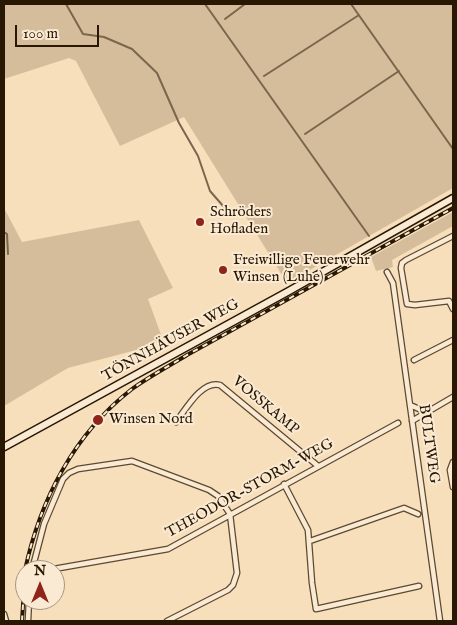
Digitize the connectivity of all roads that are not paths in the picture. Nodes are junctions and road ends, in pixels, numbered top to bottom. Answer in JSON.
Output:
{"nodes":[{"id":1,"x":453,"y":198,"type":"edge"},
{"id":2,"x":453,"y":236,"type":"edge"},
{"id":3,"x":387,"y":272,"type":"dead end"},
{"id":4,"x":451,"y":300,"type":"edge"},
{"id":5,"x":453,"y":309,"type":"edge"},
{"id":6,"x":453,"y":340,"type":"edge"},
{"id":7,"x":414,"y":360,"type":"dead end"},
{"id":8,"x":453,"y":397,"type":"edge"},
{"id":9,"x":410,"y":405,"type":"junction"},
{"id":10,"x":426,"y":412,"type":"junction"},
{"id":11,"x":412,"y":420,"type":"junction"},
{"id":12,"x":176,"y":422,"type":"dead end"},
{"id":13,"x":398,"y":423,"type":"dead end"},
{"id":14,"x":4,"y":447,"type":"edge"},
{"id":15,"x":453,"y":462,"type":"edge"},
{"id":16,"x":318,"y":466,"type":"junction"},
{"id":17,"x":284,"y":484,"type":"junction"},
{"id":18,"x":453,"y":487,"type":"edge"},
{"id":19,"x":230,"y":514,"type":"junction"},
{"id":20,"x":418,"y":514,"type":"dead end"},
{"id":21,"x":310,"y":541,"type":"junction"},
{"id":22,"x":35,"y":560,"type":"edge"},
{"id":23,"x":65,"y":567,"type":"edge"},
{"id":24,"x":418,"y":586,"type":"dead end"},
{"id":25,"x":4,"y":614,"type":"edge"},
{"id":26,"x":6,"y":621,"type":"edge"},
{"id":27,"x":167,"y":621,"type":"edge"},
{"id":28,"x":440,"y":621,"type":"edge"}],
"edges":[{"from":1,"to":14,"type":"main road","name":"TÖNNHÄUSER WEG"},
{"from":2,"to":4,"type":"street"},
{"from":3,"to":9,"type":"street","name":"BULTWEG"},
{"from":4,"to":5,"type":"street"},
{"from":6,"to":7,"type":"street"},
{"from":8,"to":10,"type":"street"},
{"from":9,"to":10,"type":"street"},
{"from":9,"to":11,"type":"street","name":"BULTWEG"},
{"from":10,"to":11,"type":"street"},
{"from":11,"to":28,"type":"street","name":"BULTWEG"},
{"from":12,"to":16,"type":"street","name":"VOSSKAMP"},
{"from":13,"to":16,"type":"street","name":"THEODOR-STORM-WEG"},
{"from":15,"to":18,"type":"street"},
{"from":16,"to":17,"type":"street","name":"THEODOR-STORM-WEG"},
{"from":17,"to":19,"type":"street","name":"THEODOR-STORM-WEG"},
{"from":17,"to":21,"type":"street"},
{"from":19,"to":22,"type":"street"},
{"from":19,"to":23,"type":"street","name":"THEODOR-STORM-WEG"},
{"from":19,"to":27,"type":"street"},
{"from":20,"to":21,"type":"street"},
{"from":21,"to":24,"type":"street"},
{"from":25,"to":26,"type":"street"}]}
